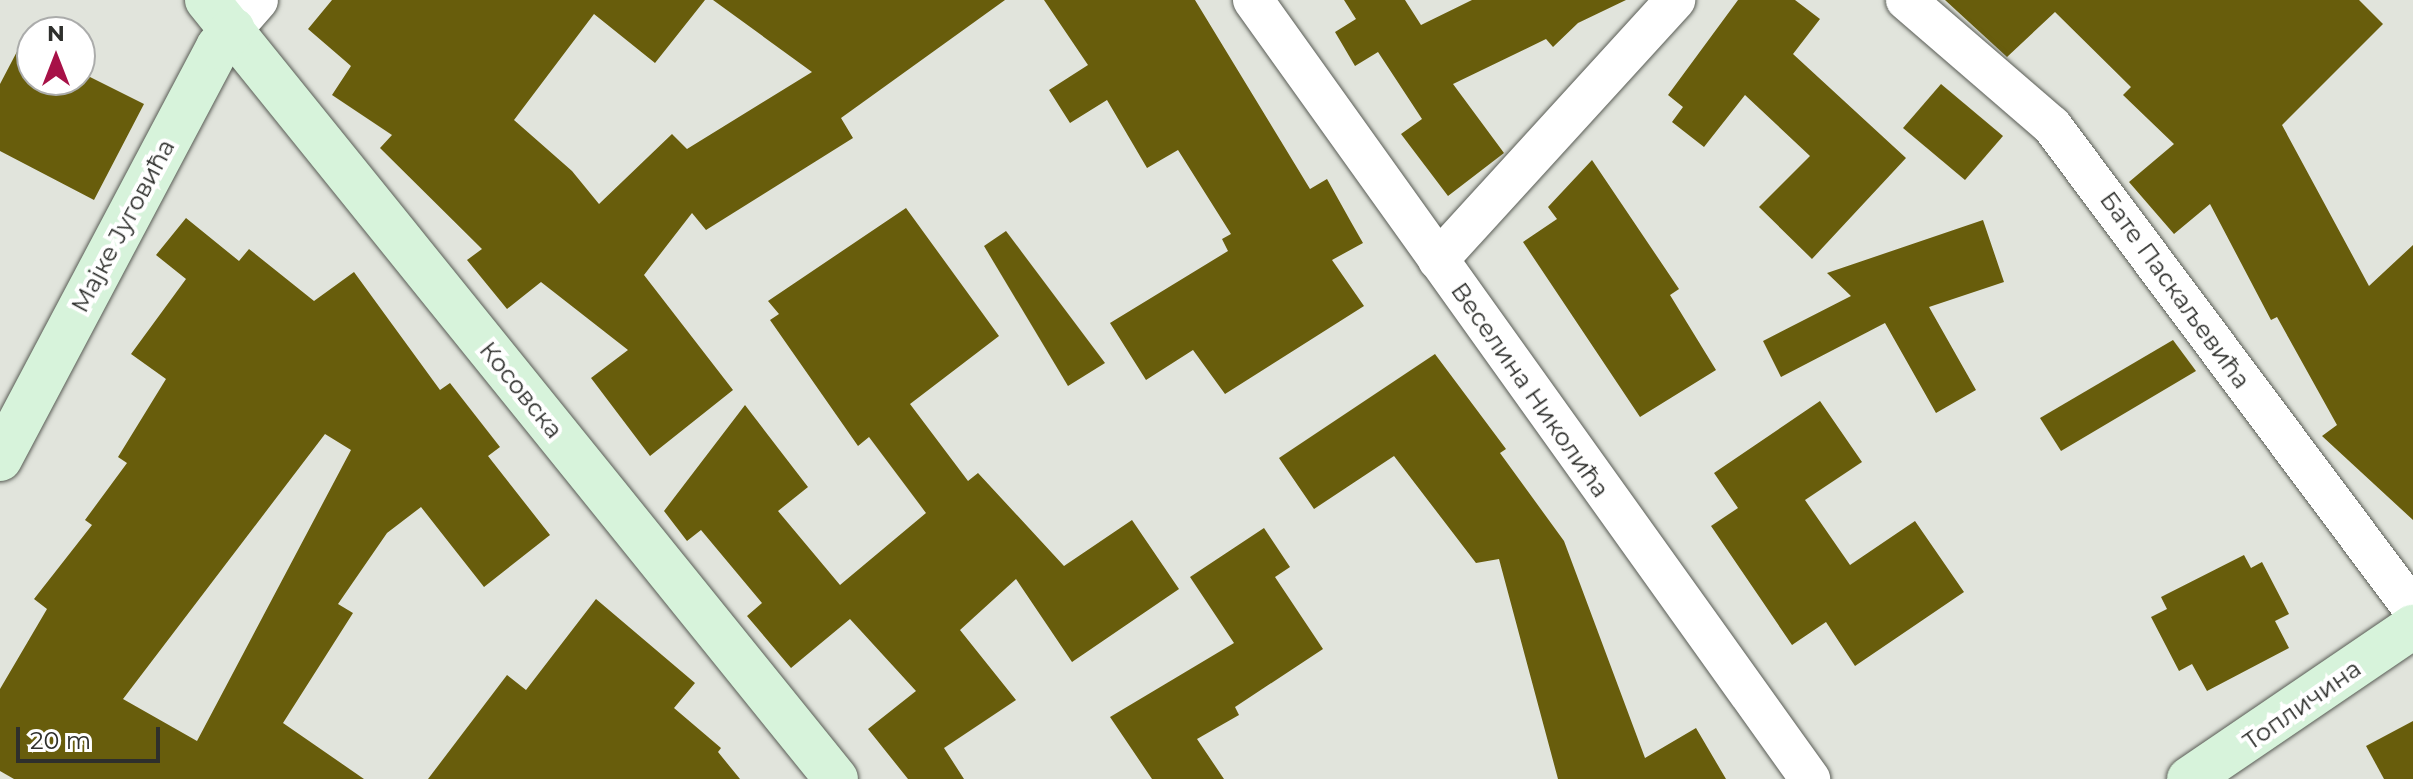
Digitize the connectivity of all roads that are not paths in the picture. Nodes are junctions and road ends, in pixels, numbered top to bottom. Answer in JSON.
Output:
{"nodes":[{"id":1,"x":1253,"y":0,"type":"edge"},
{"id":2,"x":1675,"y":0,"type":"edge"},
{"id":3,"x":1906,"y":0,"type":"edge"},
{"id":4,"x":233,"y":10,"type":"edge"},
{"id":5,"x":1438,"y":260,"type":"junction"},
{"id":6,"x":0,"y":459,"type":"edge"},
{"id":7,"x":2413,"y":609,"type":"edge"},
{"id":8,"x":2413,"y":627,"type":"edge"},
{"id":9,"x":836,"y":779,"type":"edge"},
{"id":10,"x":1810,"y":779,"type":"edge"},
{"id":11,"x":2189,"y":779,"type":"edge"}],
"edges":[{"from":1,"to":5,"type":"street","name":"Веселина Николића"},
{"from":2,"to":5,"type":"street"},
{"from":3,"to":7,"type":"street","name":"Бате Паскаљевића"},
{"from":4,"to":6,"type":"street","name":"Мајке Југовића"},
{"from":4,"to":9,"type":"street","name":"Косовска"},
{"from":5,"to":10,"type":"street","name":"Веселина Николића"},
{"from":8,"to":11,"type":"street","name":"Топличина"}]}
